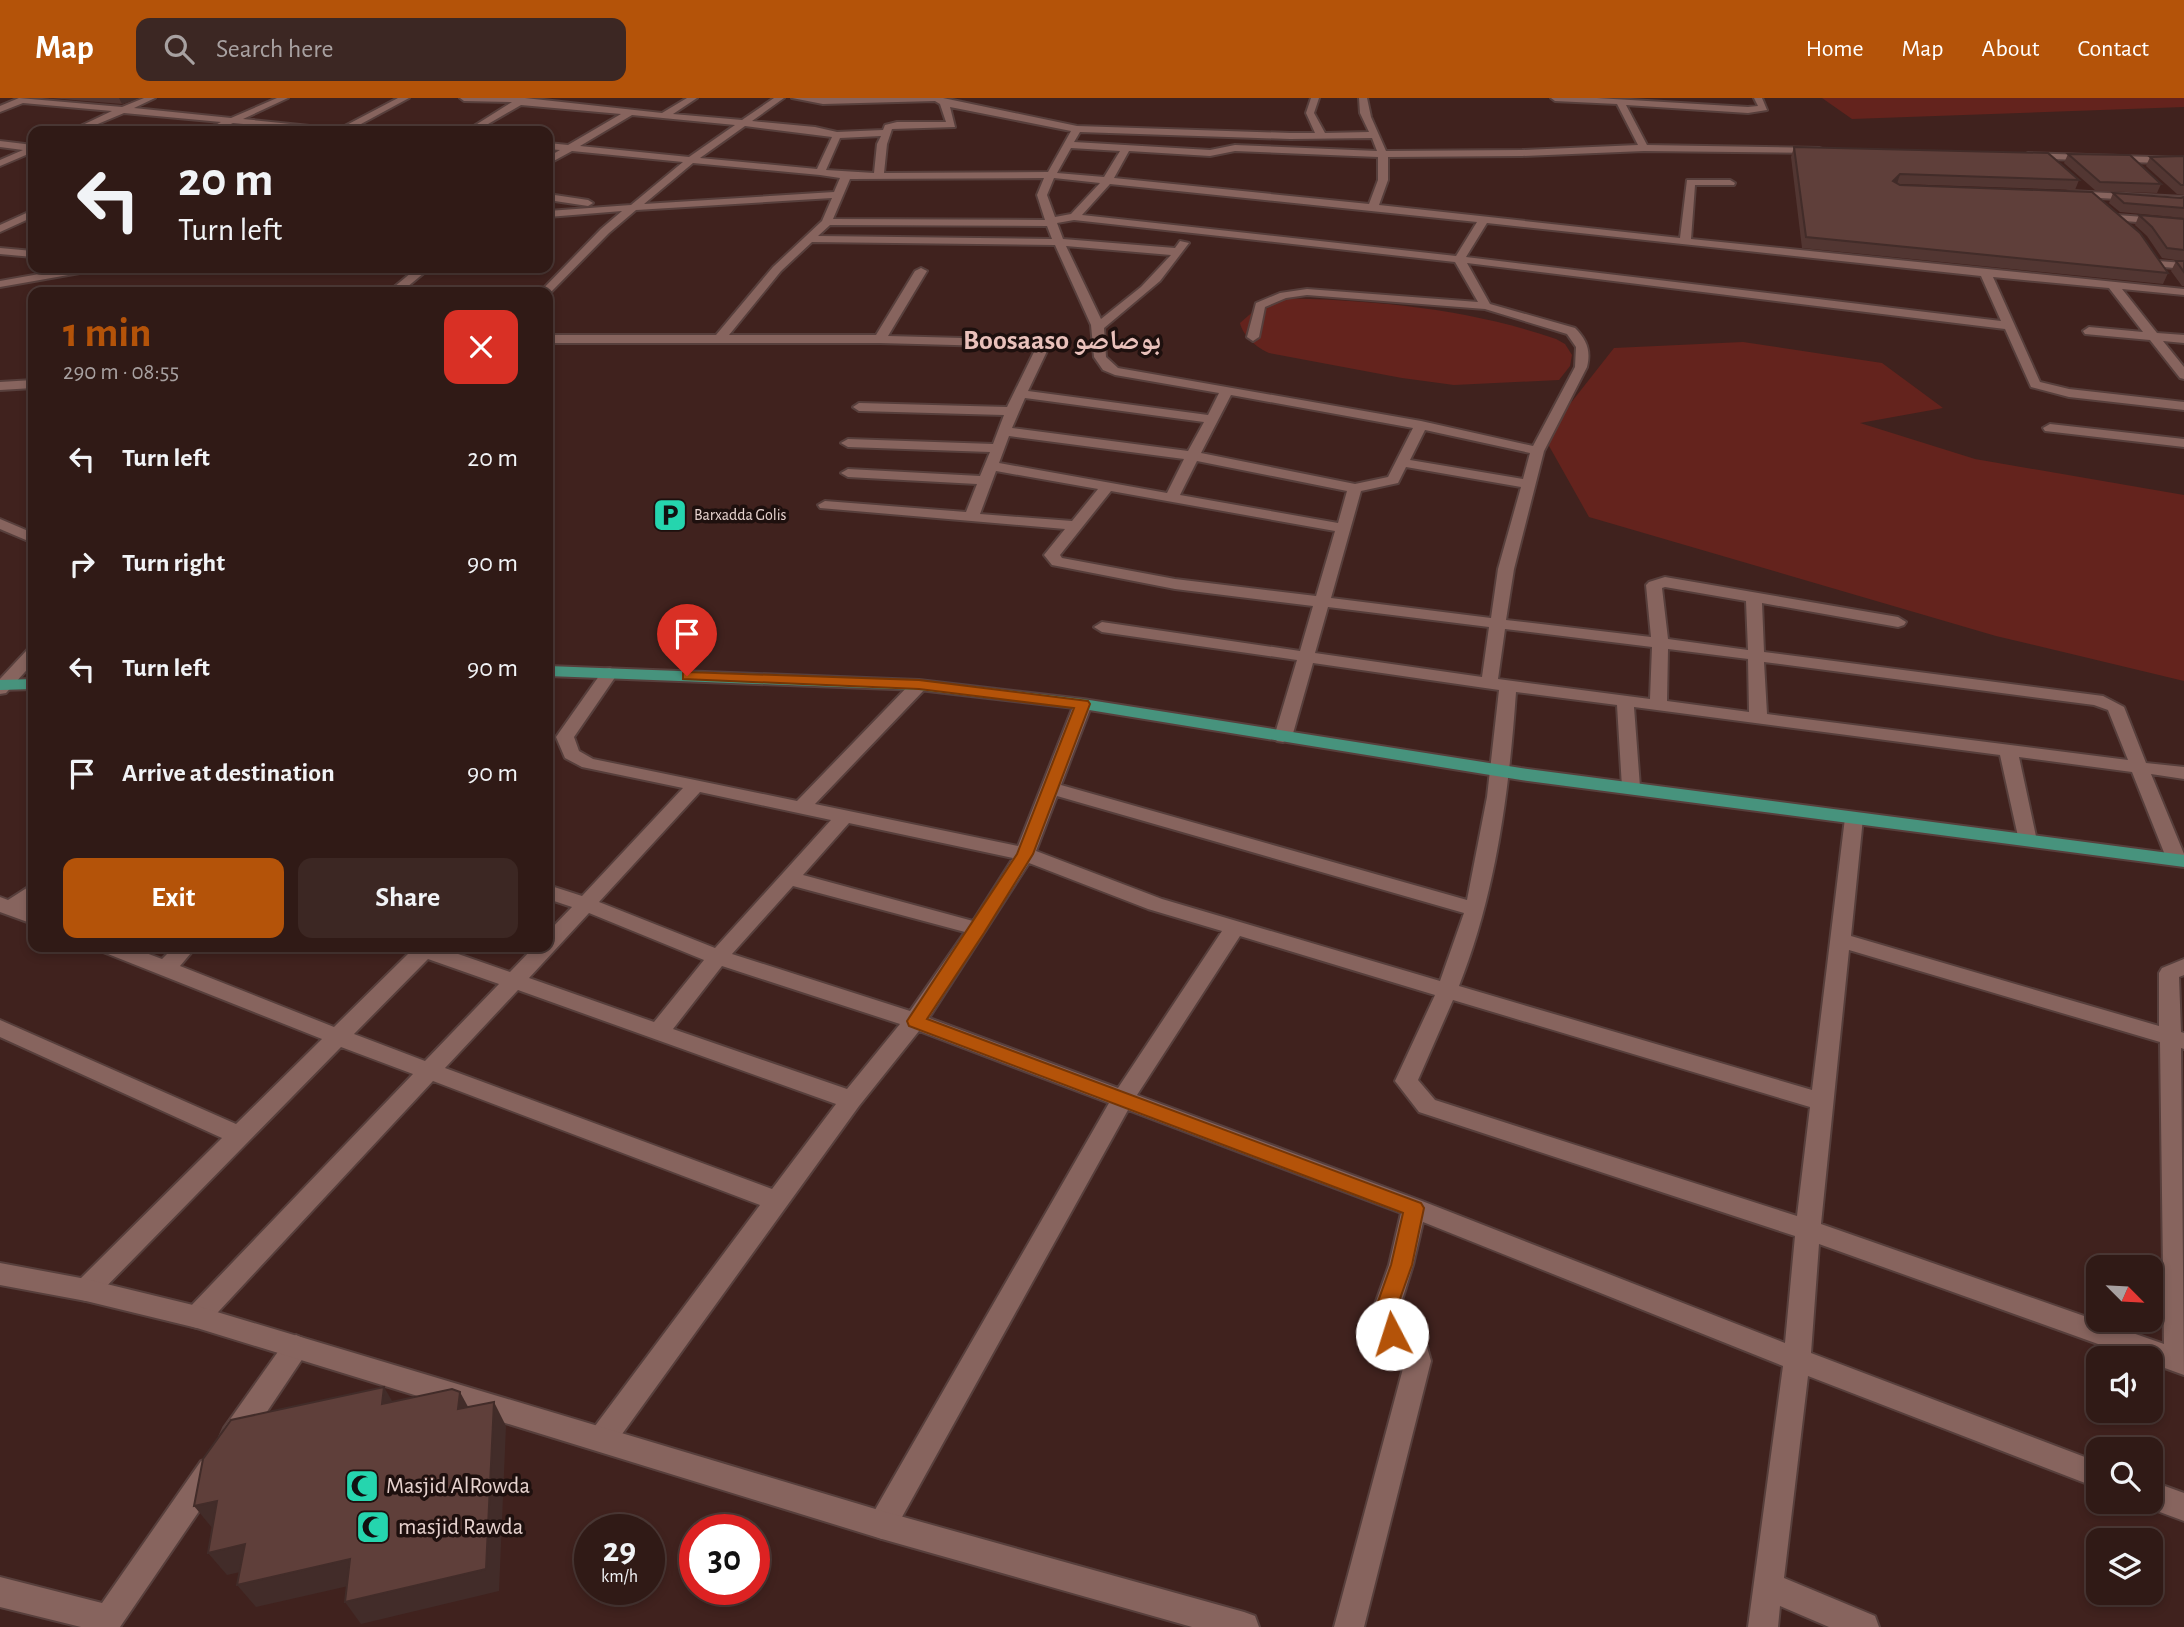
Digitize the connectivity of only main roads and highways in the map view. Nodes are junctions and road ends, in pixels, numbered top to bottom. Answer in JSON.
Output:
{"nodes":[{"id":1,"x":553,"y":671,"type":"edge"},
{"id":2,"x":28,"y":684,"type":"edge"},
{"id":3,"x":2,"y":687,"type":"edge"},
{"id":4,"x":2180,"y":861,"type":"edge"}],
"edges":[{"from":1,"to":4,"type":"main road"},
{"from":2,"to":3,"type":"main road"}]}
